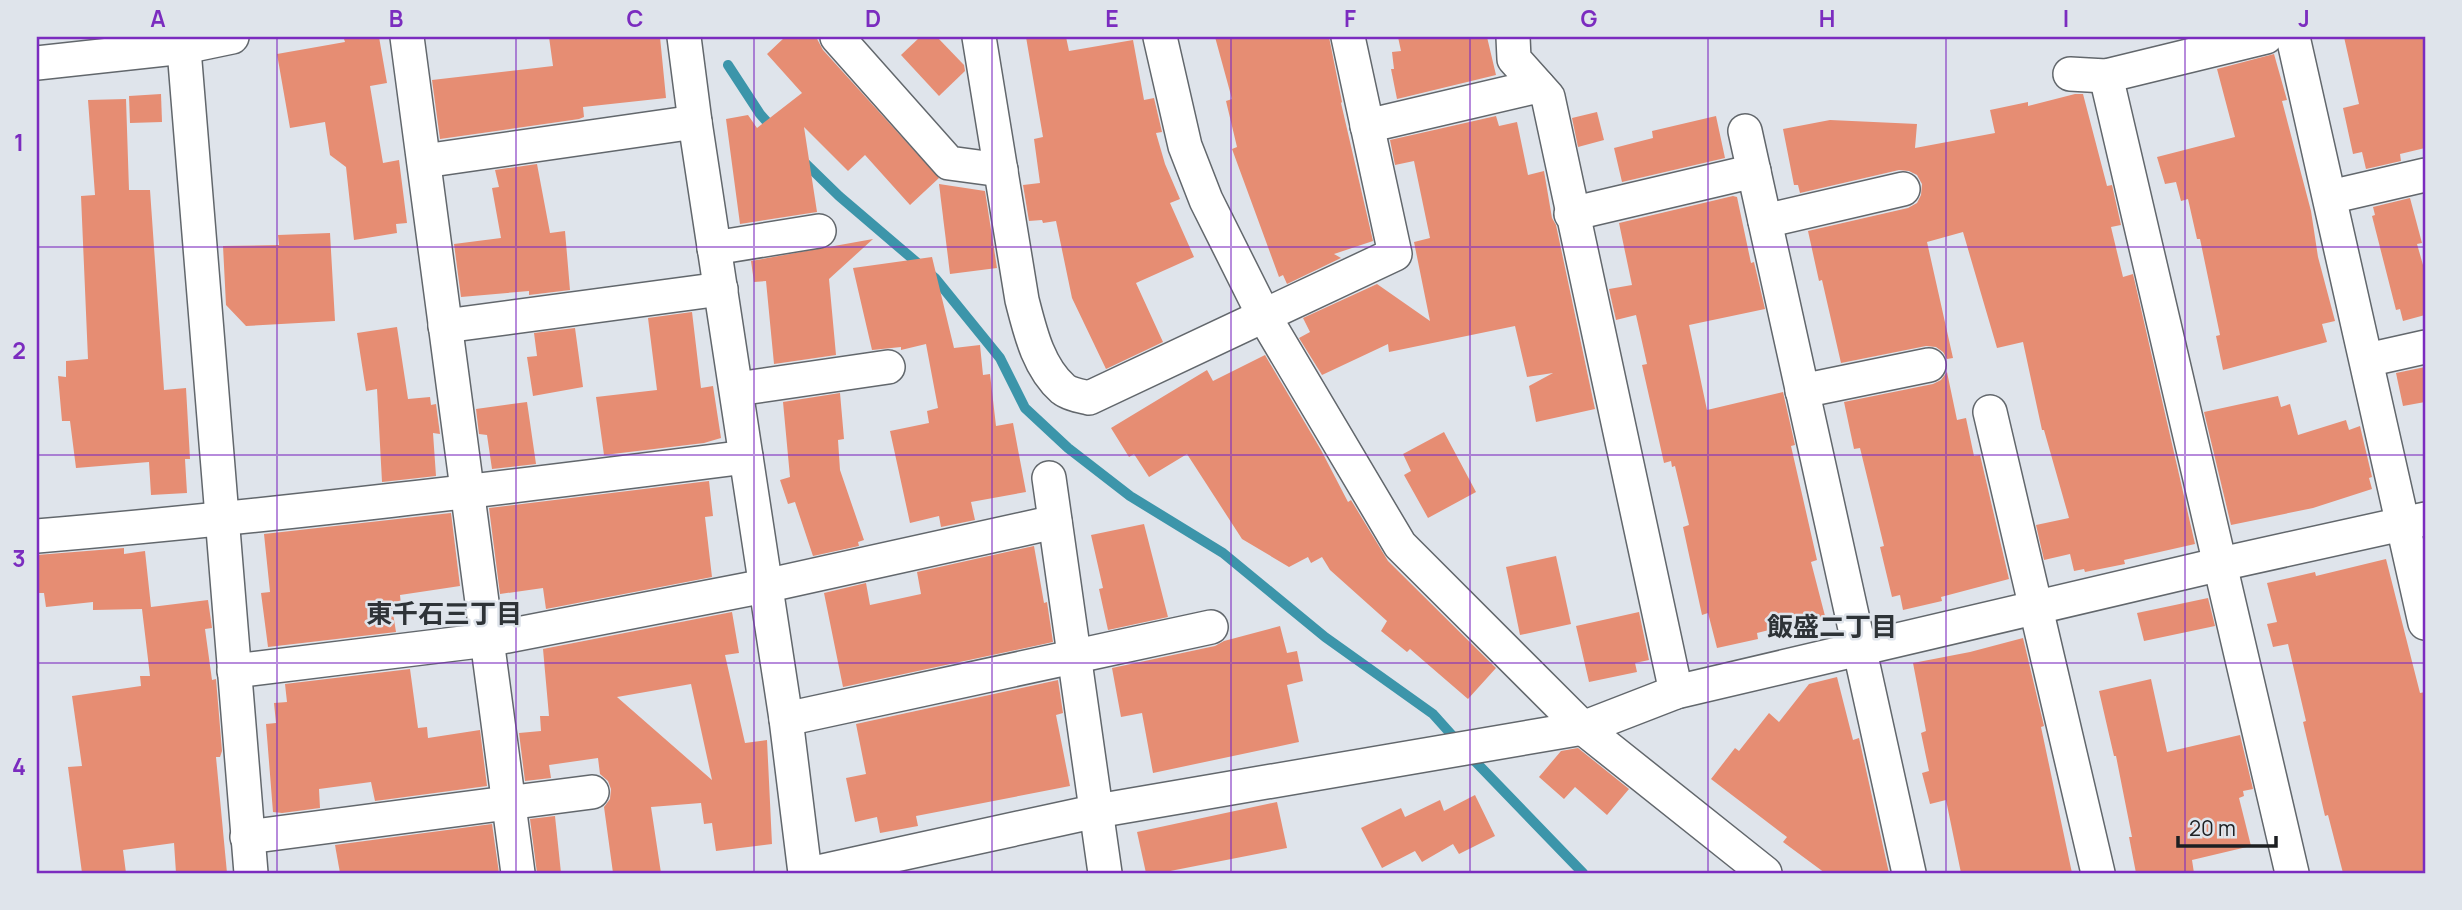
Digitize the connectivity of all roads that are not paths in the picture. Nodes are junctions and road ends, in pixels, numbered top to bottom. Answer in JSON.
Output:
{"nodes":[{"id":1,"x":232,"y":37,"type":"edge"},
{"id":2,"x":407,"y":37,"type":"edge"},
{"id":3,"x":684,"y":37,"type":"edge"},
{"id":4,"x":837,"y":37,"type":"edge"},
{"id":5,"x":979,"y":37,"type":"edge"},
{"id":6,"x":1160,"y":37,"type":"edge"},
{"id":7,"x":1348,"y":37,"type":"edge"},
{"id":8,"x":1513,"y":37,"type":"edge"},
{"id":9,"x":2266,"y":37,"type":"edge"},
{"id":10,"x":2293,"y":37,"type":"edge"},
{"id":11,"x":183,"y":42,"type":"edge"},
{"id":12,"x":37,"y":64,"type":"edge"},
{"id":13,"x":2070,"y":74,"type":"dead end"},
{"id":14,"x":2106,"y":76,"type":"junction"},
{"id":15,"x":1538,"y":86,"type":"junction"},
{"id":16,"x":695,"y":122,"type":"junction"},
{"id":17,"x":1367,"y":126,"type":"junction"},
{"id":18,"x":1745,"y":131,"type":"dead end"},
{"id":19,"x":424,"y":161,"type":"junction"},
{"id":20,"x":1001,"y":170,"type":"junction"},
{"id":21,"x":1754,"y":171,"type":"junction"},
{"id":22,"x":2425,"y":175,"type":"edge"},
{"id":23,"x":1903,"y":189,"type":"dead end"},
{"id":24,"x":2330,"y":197,"type":"junction"},
{"id":25,"x":1572,"y":214,"type":"junction"},
{"id":26,"x":1765,"y":221,"type":"junction"},
{"id":27,"x":819,"y":231,"type":"dead end"},
{"id":28,"x":715,"y":248,"type":"junction"},
{"id":29,"x":721,"y":289,"type":"junction"},
{"id":30,"x":1264,"y":316,"type":"junction"},
{"id":31,"x":445,"y":326,"type":"junction"},
{"id":32,"x":2425,"y":347,"type":"edge"},
{"id":33,"x":2367,"y":360,"type":"junction"},
{"id":34,"x":1929,"y":365,"type":"dead end"},
{"id":35,"x":888,"y":366,"type":"dead end"},
{"id":36,"x":737,"y":389,"type":"junction"},
{"id":37,"x":1802,"y":391,"type":"junction"},
{"id":38,"x":1990,"y":412,"type":"dead end"},
{"id":39,"x":746,"y":457,"type":"junction"},
{"id":40,"x":1049,"y":478,"type":"dead end"},
{"id":41,"x":468,"y":493,"type":"junction"},
{"id":42,"x":221,"y":520,"type":"junction"},
{"id":43,"x":1055,"y":522,"type":"junction"},
{"id":44,"x":2415,"y":522,"type":"edge"},
{"id":45,"x":37,"y":536,"type":"edge"},
{"id":46,"x":2221,"y":564,"type":"junction"},
{"id":47,"x":765,"y":586,"type":"junction"},
{"id":48,"x":2037,"y":607,"type":"junction"},
{"id":49,"x":2425,"y":623,"type":"edge"},
{"id":50,"x":1211,"y":627,"type":"dead end"},
{"id":51,"x":487,"y":640,"type":"junction"},
{"id":52,"x":1858,"y":649,"type":"junction"},
{"id":53,"x":1075,"y":657,"type":"junction"},
{"id":54,"x":234,"y":671,"type":"junction"},
{"id":55,"x":1676,"y":692,"type":"junction"},
{"id":56,"x":786,"y":719,"type":"junction"},
{"id":57,"x":1583,"y":727,"type":"junction"},
{"id":58,"x":592,"y":792,"type":"dead end"},
{"id":59,"x":509,"y":802,"type":"junction"},
{"id":60,"x":1097,"y":811,"type":"junction"},
{"id":61,"x":247,"y":837,"type":"junction"},
{"id":62,"x":251,"y":873,"type":"edge"},
{"id":63,"x":518,"y":873,"type":"edge"},
{"id":64,"x":805,"y":873,"type":"edge"},
{"id":65,"x":813,"y":873,"type":"edge"},
{"id":66,"x":1105,"y":873,"type":"edge"},
{"id":67,"x":1765,"y":873,"type":"edge"},
{"id":68,"x":1909,"y":873,"type":"edge"},
{"id":69,"x":2098,"y":873,"type":"edge"},
{"id":70,"x":2292,"y":873,"type":"edge"}],
"edges":[{"from":1,"to":11,"type":"street"},
{"from":2,"to":19,"type":"street"},
{"from":3,"to":16,"type":"street"},
{"from":4,"to":20,"type":"street"},
{"from":5,"to":20,"type":"street"},
{"from":6,"to":30,"type":"street"},
{"from":7,"to":17,"type":"street"},
{"from":8,"to":15,"type":"street"},
{"from":9,"to":14,"type":"street"},
{"from":10,"to":24,"type":"street"},
{"from":11,"to":12,"type":"street"},
{"from":11,"to":42,"type":"street"},
{"from":13,"to":14,"type":"street"},
{"from":14,"to":46,"type":"street"},
{"from":15,"to":17,"type":"street"},
{"from":15,"to":25,"type":"street"},
{"from":16,"to":19,"type":"street"},
{"from":16,"to":28,"type":"street"},
{"from":17,"to":30,"type":"street"},
{"from":18,"to":21,"type":"street"},
{"from":19,"to":31,"type":"street"},
{"from":20,"to":30,"type":"street"},
{"from":21,"to":25,"type":"street"},
{"from":21,"to":26,"type":"street"},
{"from":22,"to":24,"type":"street"},
{"from":23,"to":26,"type":"street"},
{"from":24,"to":33,"type":"street"},
{"from":25,"to":55,"type":"street"},
{"from":26,"to":37,"type":"street"},
{"from":27,"to":28,"type":"street"},
{"from":28,"to":29,"type":"street"},
{"from":29,"to":31,"type":"street"},
{"from":29,"to":36,"type":"street"},
{"from":30,"to":57,"type":"street"},
{"from":31,"to":41,"type":"street"},
{"from":32,"to":33,"type":"street"},
{"from":33,"to":44,"type":"street"},
{"from":34,"to":37,"type":"street"},
{"from":35,"to":36,"type":"street"},
{"from":36,"to":39,"type":"street"},
{"from":37,"to":52,"type":"street"},
{"from":38,"to":48,"type":"street"},
{"from":39,"to":41,"type":"street"},
{"from":39,"to":47,"type":"street"},
{"from":40,"to":43,"type":"street"},
{"from":41,"to":42,"type":"street"},
{"from":41,"to":51,"type":"street"},
{"from":42,"to":45,"type":"street"},
{"from":42,"to":54,"type":"street"},
{"from":43,"to":47,"type":"street"},
{"from":43,"to":53,"type":"street"},
{"from":44,"to":46,"type":"street"},
{"from":44,"to":49,"type":"street"},
{"from":46,"to":48,"type":"street"},
{"from":46,"to":70,"type":"street"},
{"from":47,"to":51,"type":"street"},
{"from":47,"to":56,"type":"street"},
{"from":48,"to":52,"type":"street"},
{"from":48,"to":69,"type":"street"},
{"from":50,"to":53,"type":"street"},
{"from":51,"to":54,"type":"street"},
{"from":51,"to":59,"type":"street"},
{"from":52,"to":55,"type":"street"},
{"from":52,"to":68,"type":"street"},
{"from":53,"to":56,"type":"street"},
{"from":53,"to":60,"type":"street"},
{"from":54,"to":61,"type":"street"},
{"from":55,"to":57,"type":"street"},
{"from":56,"to":64,"type":"street"},
{"from":57,"to":60,"type":"street"},
{"from":57,"to":67,"type":"street"},
{"from":58,"to":59,"type":"street"},
{"from":59,"to":61,"type":"street"},
{"from":59,"to":63,"type":"street"},
{"from":60,"to":65,"type":"street"},
{"from":60,"to":66,"type":"street"},
{"from":61,"to":62,"type":"street"}]}
